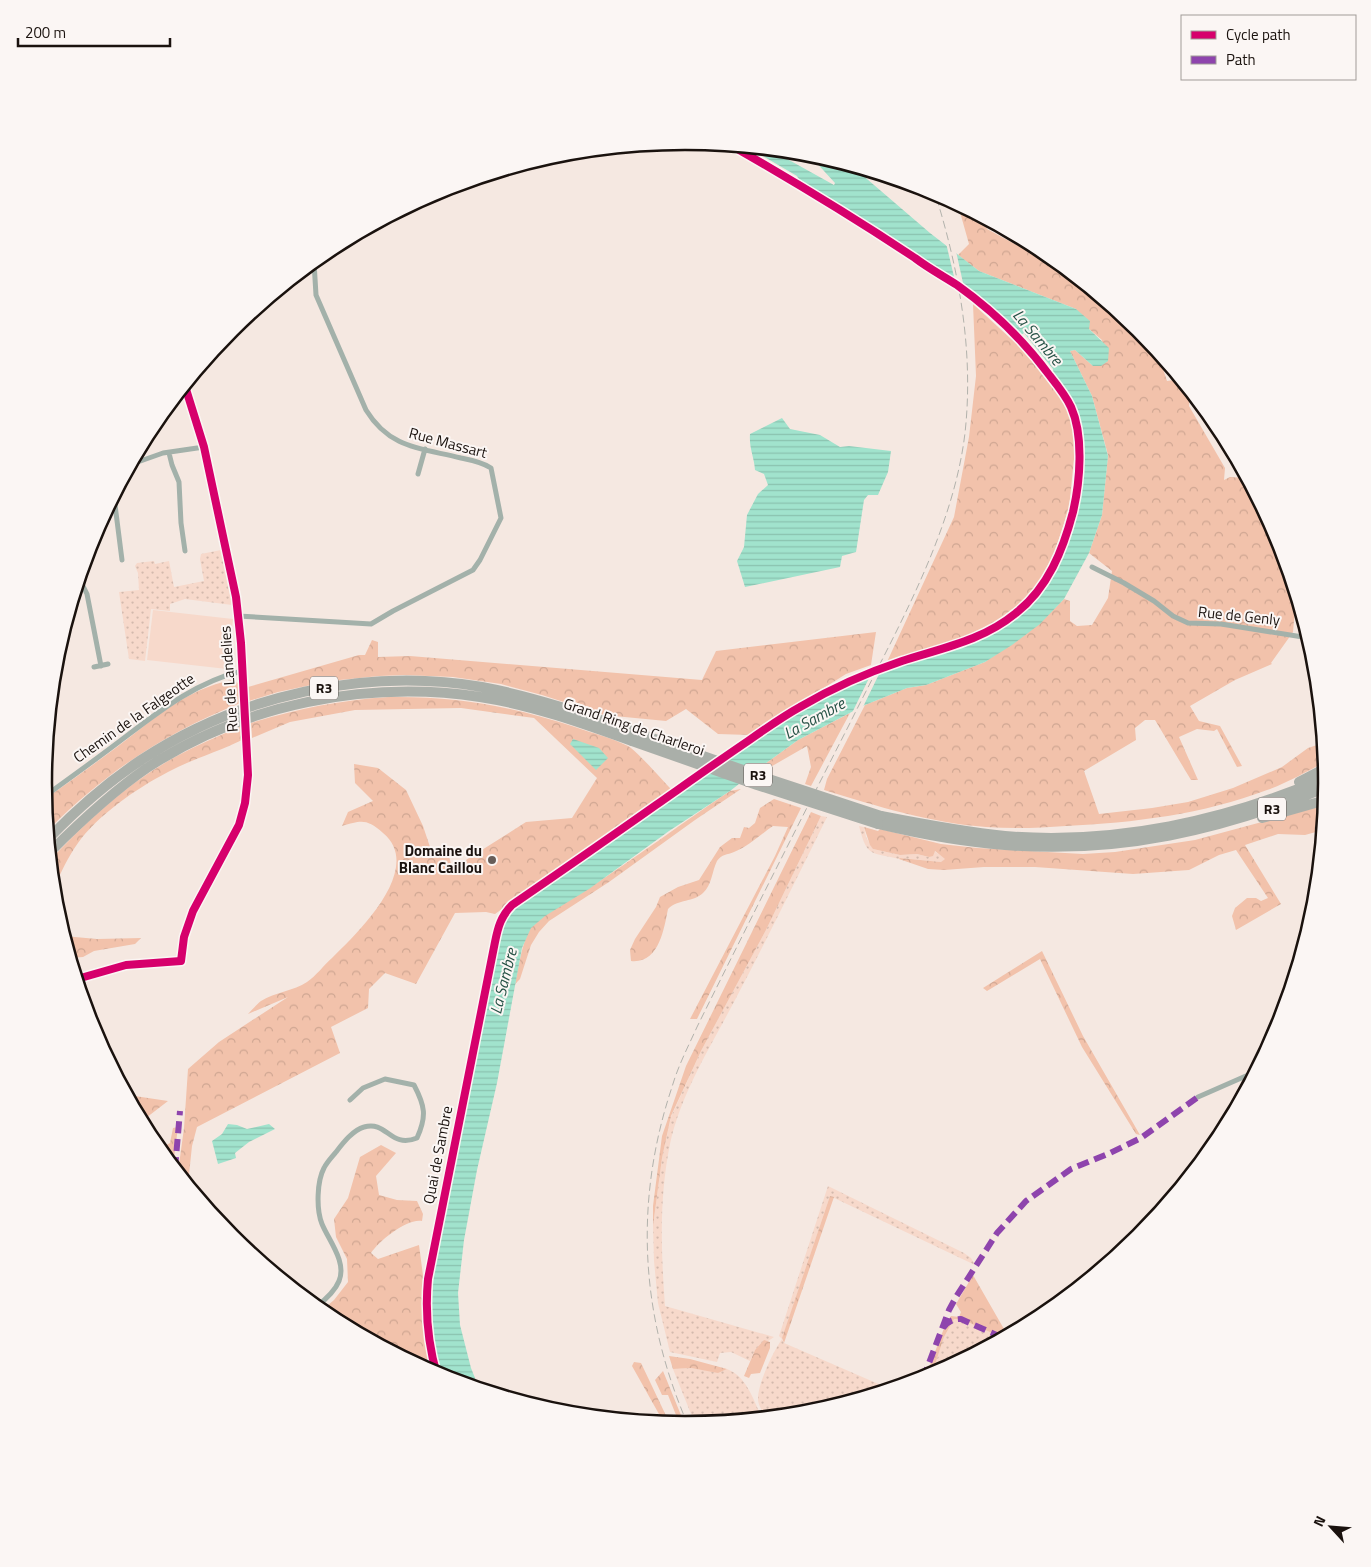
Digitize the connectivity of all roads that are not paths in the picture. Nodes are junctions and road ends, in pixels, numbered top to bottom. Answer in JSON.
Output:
{"nodes":[{"id":1,"x":315,"y":271,"type":"edge"},
{"id":2,"x":187,"y":393,"type":"edge"},
{"id":3,"x":204,"y":447,"type":"junction"},
{"id":4,"x":425,"y":449,"type":"junction"},
{"id":5,"x":169,"y":453,"type":"junction"},
{"id":6,"x":141,"y":461,"type":"edge"},
{"id":7,"x":418,"y":474,"type":"dead end"},
{"id":8,"x":116,"y":509,"type":"edge"},
{"id":9,"x":185,"y":551,"type":"dead end"},
{"id":10,"x":122,"y":560,"type":"dead end"},
{"id":11,"x":1092,"y":567,"type":"dead end"},
{"id":12,"x":84,"y":588,"type":"edge"},
{"id":13,"x":238,"y":616,"type":"junction"},
{"id":14,"x":1301,"y":637,"type":"edge"},
{"id":15,"x":108,"y":664,"type":"dead end"},
{"id":16,"x":101,"y":666,"type":"junction"},
{"id":17,"x":94,"y":667,"type":"dead end"},
{"id":18,"x":242,"y":671,"type":"junction"},
{"id":19,"x":633,"y":736,"type":"junction"},
{"id":20,"x":1318,"y":772,"type":"edge"},
{"id":21,"x":1318,"y":781,"type":"edge"},
{"id":22,"x":52,"y":791,"type":"edge"},
{"id":23,"x":1318,"y":791,"type":"edge"},
{"id":24,"x":1318,"y":802,"type":"edge"},
{"id":25,"x":1251,"y":806,"type":"junction"},
{"id":26,"x":880,"y":820,"type":"junction"},
{"id":27,"x":1215,"y":826,"type":"junction"},
{"id":28,"x":55,"y":832,"type":"edge"},
{"id":29,"x":56,"y":846,"type":"edge"},
{"id":30,"x":495,"y":942,"type":"dead end"},
{"id":31,"x":83,"y":977,"type":"edge"},
{"id":32,"x":1246,"y":1076,"type":"edge"},
{"id":33,"x":1198,"y":1097,"type":"dead end"},
{"id":34,"x":350,"y":1100,"type":"dead end"},
{"id":35,"x":322,"y":1301,"type":"edge"},
{"id":36,"x":434,"y":1364,"type":"edge"}],
"edges":[{"from":1,"to":4,"type":"street","name":"Rue Massart"},
{"from":2,"to":3,"type":"street","name":"Rue de Landelies"},
{"from":3,"to":5,"type":"street"},
{"from":3,"to":13,"type":"street","name":"Rue de Landelies"},
{"from":4,"to":7,"type":"street"},
{"from":4,"to":13,"type":"street","name":"Rue Massart"},
{"from":5,"to":6,"type":"street"},
{"from":5,"to":9,"type":"street"},
{"from":8,"to":10,"type":"street"},
{"from":11,"to":14,"type":"street","name":"Rue de Genly"},
{"from":12,"to":16,"type":"street"},
{"from":13,"to":18,"type":"street","name":"Rue de Landelies"},
{"from":15,"to":16,"type":"street"},
{"from":16,"to":17,"type":"street"},
{"from":18,"to":22,"type":"street","name":"Chemin de la Falgeotte"},
{"from":18,"to":31,"type":"street","name":"Rue de Landelies","bridge":true},
{"from":19,"to":26,"type":"highway","name":"Grand Ring de Charleroi","number":"R3","bridge":true},
{"from":19,"to":28,"type":"highway","name":"Grand Ring de Charleroi","number":"R3"},
{"from":19,"to":29,"type":"highway","name":"Grand Ring de Charleroi","number":"R3"},
{"from":20,"to":25,"type":"highway"},
{"from":21,"to":25,"type":"highway","name":"Grand Ring de Charleroi","number":"R3"},
{"from":23,"to":27,"type":"highway","name":"Grand Ring de Charleroi","number":"R3"},
{"from":24,"to":27,"type":"highway"},
{"from":25,"to":26,"type":"highway","name":"Grand Ring de Charleroi","number":"R3"},
{"from":26,"to":27,"type":"highway","name":"Grand Ring de Charleroi","number":"R3"},
{"from":30,"to":36,"type":"street","name":"Quai de Sambre"},
{"from":32,"to":33,"type":"street"},
{"from":34,"to":35,"type":"street"}]}
